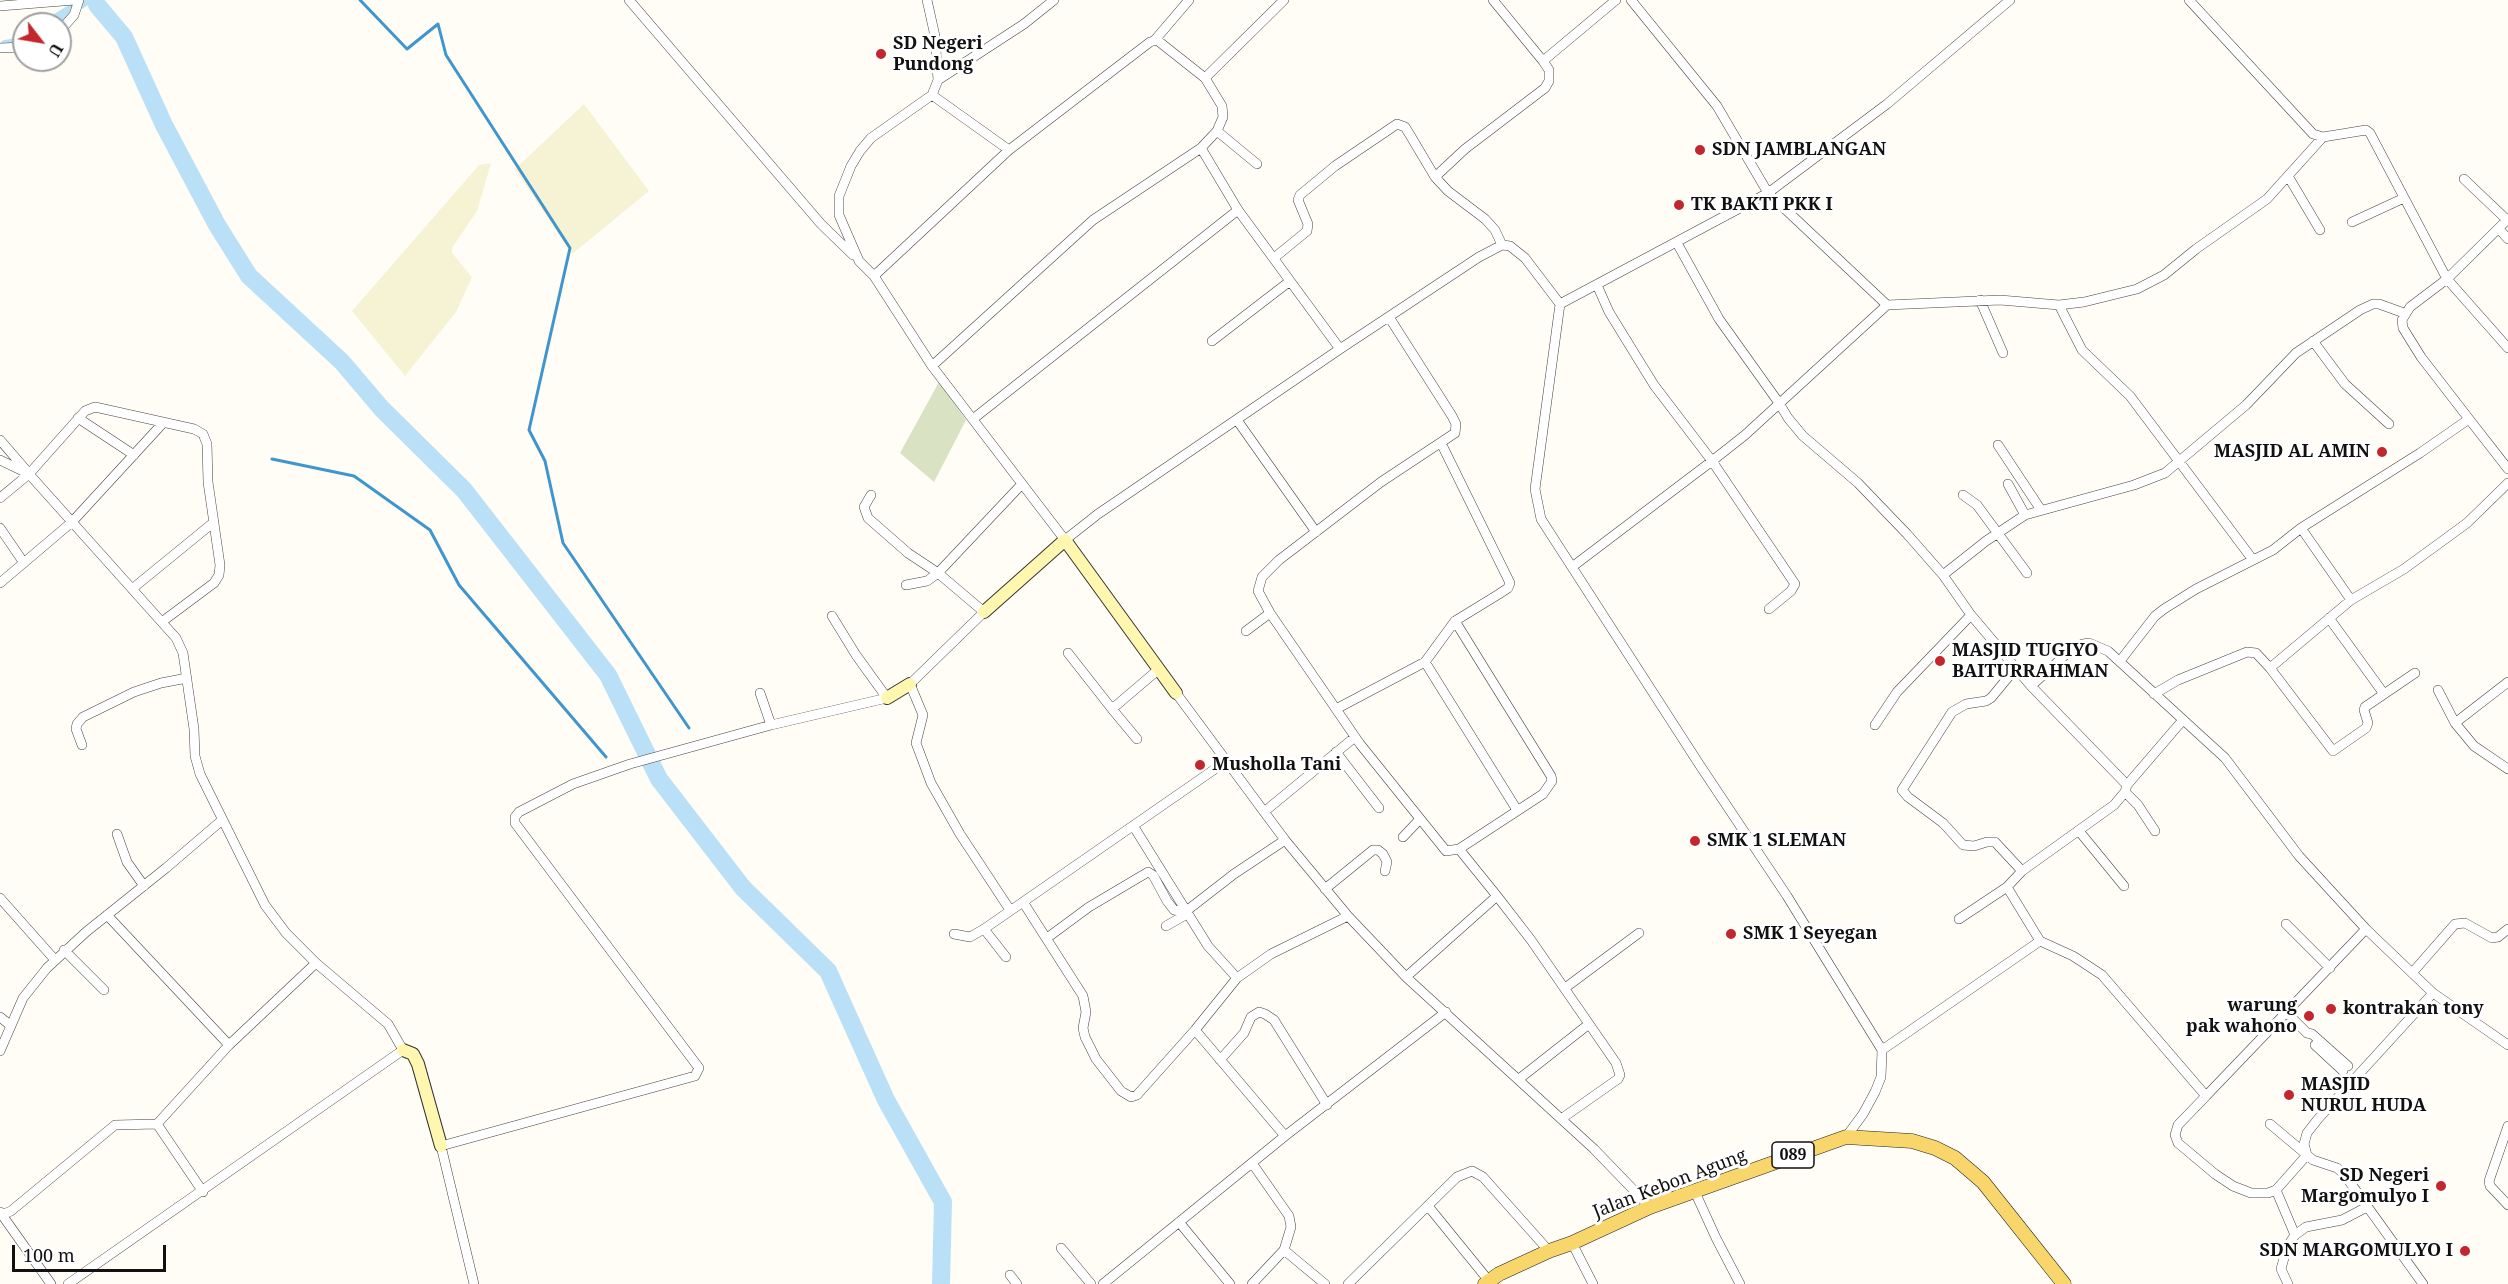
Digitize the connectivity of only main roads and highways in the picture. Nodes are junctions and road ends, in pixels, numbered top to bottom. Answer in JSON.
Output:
{"nodes":[{"id":1,"x":1487,"y":1283,"type":"edge"},
{"id":2,"x":2064,"y":1284,"type":"edge"}],
"edges":[{"from":1,"to":2,"type":"main road","name":"Jalan Kebon Agung","number":"089"}]}
